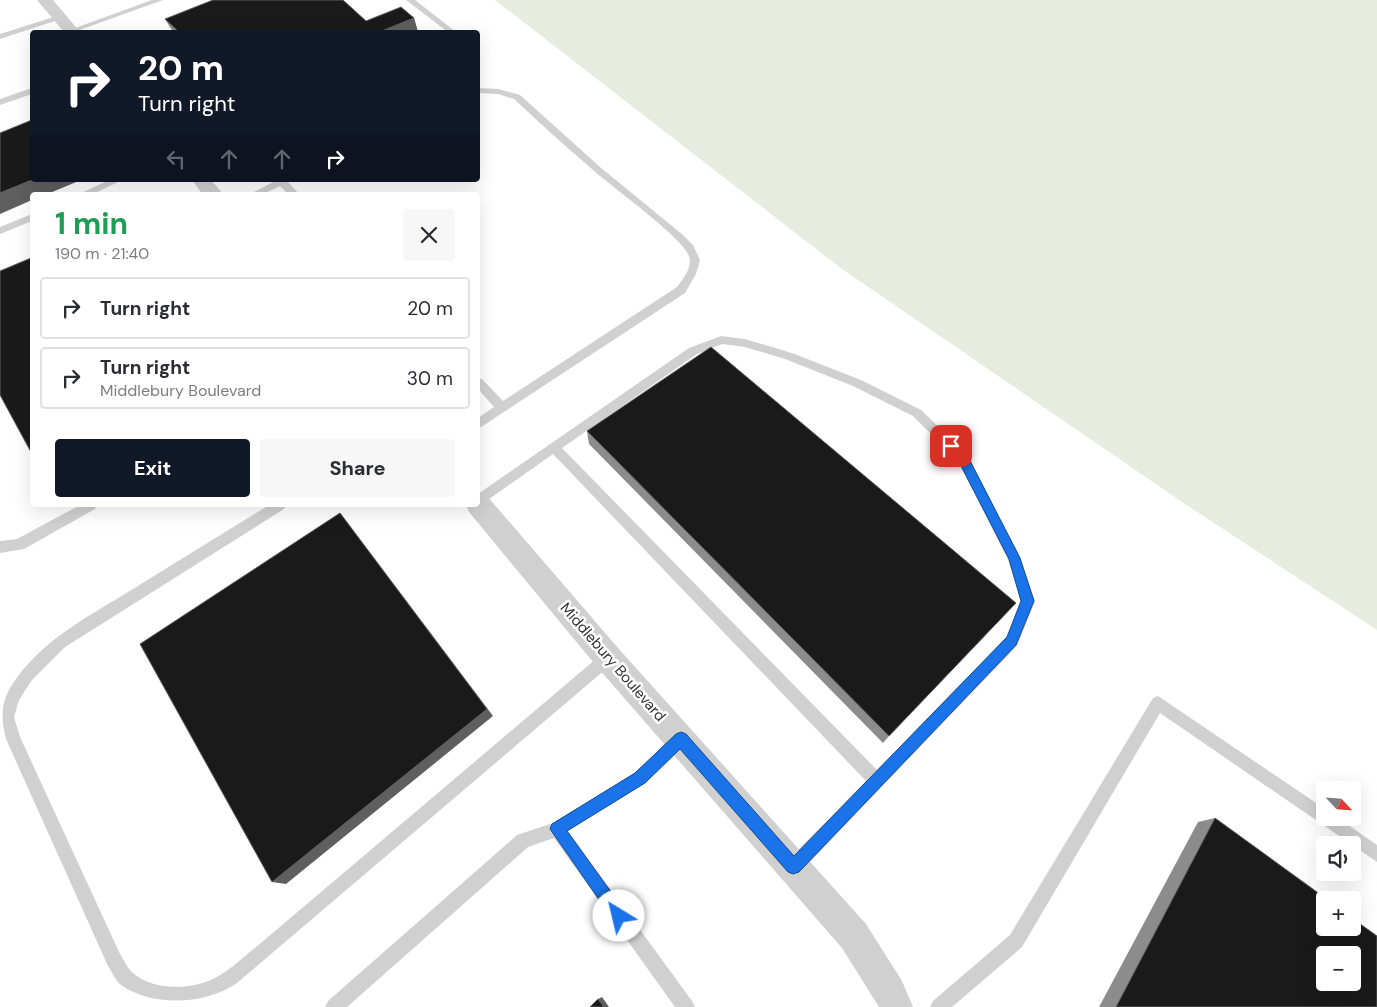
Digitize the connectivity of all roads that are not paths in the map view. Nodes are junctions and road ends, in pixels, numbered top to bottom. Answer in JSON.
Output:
{"nodes":[{"id":1,"x":45,"y":0,"type":"edge"},
{"id":2,"x":160,"y":0,"type":"edge"},
{"id":3,"x":410,"y":0,"type":"edge"},
{"id":4,"x":60,"y":18,"type":"junction"},
{"id":5,"x":70,"y":30,"type":"edge"},
{"id":6,"x":78,"y":30,"type":"edge"},
{"id":7,"x":449,"y":30,"type":"edge"},
{"id":8,"x":0,"y":37,"type":"edge"},
{"id":9,"x":480,"y":91,"type":"edge"},
{"id":10,"x":30,"y":92,"type":"edge"},
{"id":11,"x":0,"y":102,"type":"edge"},
{"id":12,"x":112,"y":182,"type":"edge"},
{"id":13,"x":203,"y":182,"type":"edge"},
{"id":14,"x":281,"y":182,"type":"edge"},
{"id":15,"x":284,"y":182,"type":"edge"},
{"id":16,"x":89,"y":192,"type":"edge"},
{"id":17,"x":211,"y":192,"type":"edge"},
{"id":18,"x":259,"y":192,"type":"edge"},
{"id":19,"x":292,"y":192,"type":"edge"},
{"id":20,"x":30,"y":217,"type":"edge"},
{"id":21,"x":0,"y":231,"type":"edge"},
{"id":22,"x":480,"y":384,"type":"edge"},
{"id":23,"x":502,"y":408,"type":"junction"},
{"id":24,"x":480,"y":423,"type":"edge"},
{"id":25,"x":554,"y":446,"type":"junction"},
{"id":26,"x":480,"y":499,"type":"edge"},
{"id":27,"x":480,"y":506,"type":"edge"},
{"id":28,"x":87,"y":507,"type":"edge"},
{"id":29,"x":277,"y":507,"type":"edge"},
{"id":30,"x":0,"y":547,"type":"edge"},
{"id":31,"x":608,"y":658,"type":"junction"},
{"id":32,"x":681,"y":739,"type":"junction"},
{"id":33,"x":877,"y":781,"type":"junction"},
{"id":34,"x":557,"y":829,"type":"junction"},
{"id":35,"x":1377,"y":854,"type":"edge"},
{"id":36,"x":793,"y":867,"type":"junction"},
{"id":37,"x":334,"y":1007,"type":"edge"},
{"id":38,"x":686,"y":1007,"type":"edge"},
{"id":39,"x":896,"y":1007,"type":"edge"},
{"id":40,"x":939,"y":1007,"type":"edge"}],
"edges":[{"from":1,"to":4,"type":"street"},
{"from":2,"to":6,"type":"lane"},
{"from":3,"to":7,"type":"lane"},
{"from":4,"to":5,"type":"street"},
{"from":4,"to":8,"type":"lane"},
{"from":9,"to":23,"type":"lane"},
{"from":10,"to":11,"type":"lane"},
{"from":12,"to":16,"type":"lane"},
{"from":13,"to":17,"type":"street"},
{"from":14,"to":18,"type":"lane"},
{"from":15,"to":19,"type":"lane"},
{"from":20,"to":21,"type":"lane"},
{"from":22,"to":23,"type":"lane"},
{"from":23,"to":24,"type":"lane"},
{"from":25,"to":26,"type":"lane"},
{"from":25,"to":33,"type":"lane"},
{"from":25,"to":33,"type":"lane"},
{"from":27,"to":31,"type":"street","name":"Middlebury Boulevard"},
{"from":28,"to":30,"type":"lane"},
{"from":29,"to":31,"type":"lane"},
{"from":31,"to":32,"type":"street","name":"Middlebury Boulevard"},
{"from":32,"to":34,"type":"lane"},
{"from":32,"to":36,"type":"street","name":"Middlebury Boulevard"},
{"from":33,"to":36,"type":"lane"},
{"from":34,"to":37,"type":"lane"},
{"from":34,"to":38,"type":"lane"},
{"from":35,"to":40,"type":"lane"},
{"from":36,"to":39,"type":"street","name":"Middlebury Boulevard"}]}
